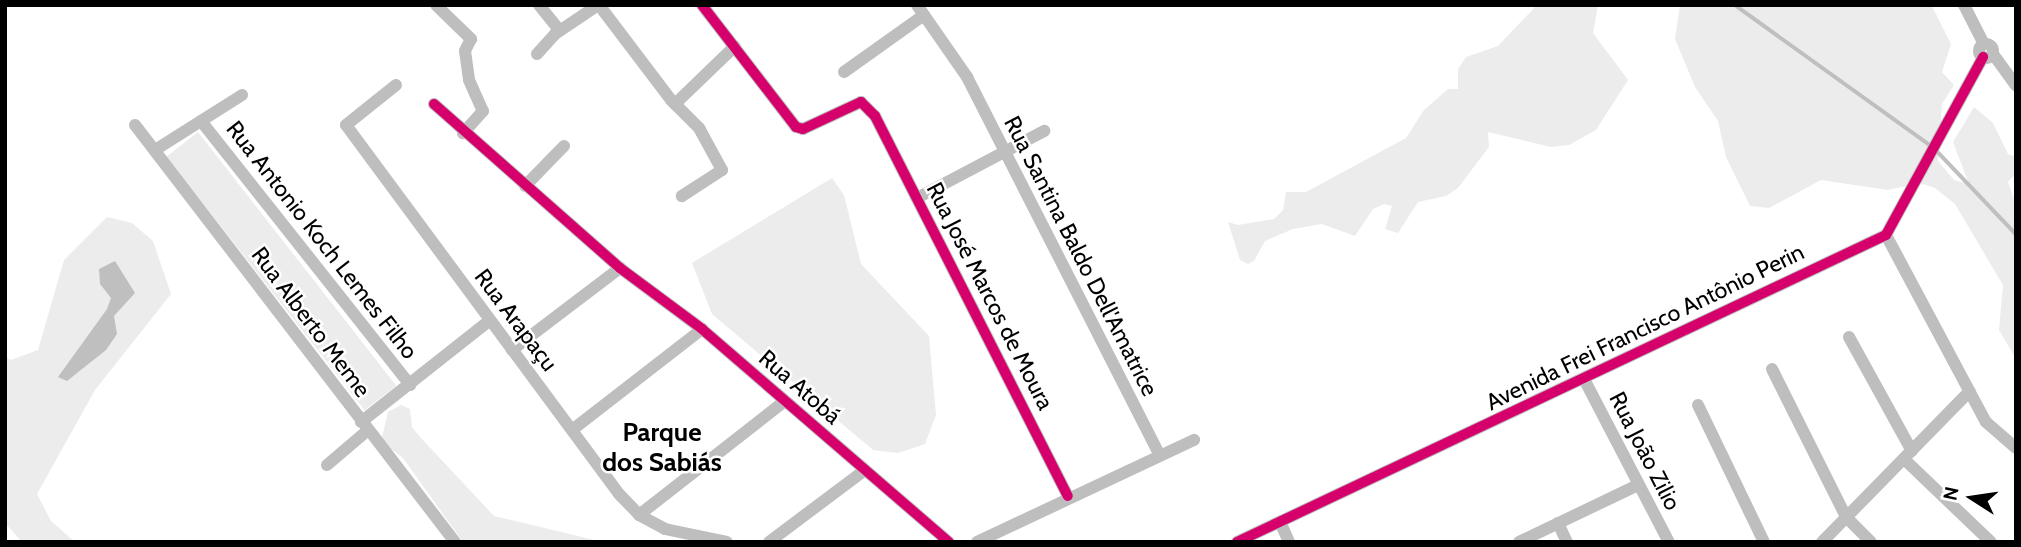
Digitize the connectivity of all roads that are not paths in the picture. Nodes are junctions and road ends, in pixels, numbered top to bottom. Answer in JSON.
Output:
{"nodes":[{"id":1,"x":436,"y":5,"type":"edge"},
{"id":2,"x":539,"y":5,"type":"edge"},
{"id":3,"x":599,"y":5,"type":"edge"},
{"id":4,"x":702,"y":5,"type":"edge"},
{"id":5,"x":1964,"y":5,"type":"edge"},
{"id":6,"x":921,"y":10,"type":"edge"},
{"id":7,"x":560,"y":31,"type":"junction"},
{"id":8,"x":735,"y":46,"type":"junction"},
{"id":9,"x":1987,"y":52,"type":"junction"},
{"id":10,"x":537,"y":54,"type":"dead end"},
{"id":11,"x":844,"y":72,"type":"dead end"},
{"id":12,"x":396,"y":85,"type":"dead end"},
{"id":13,"x":2016,"y":86,"type":"edge"},
{"id":14,"x":242,"y":95,"type":"dead end"},
{"id":15,"x":434,"y":104,"type":"dead end"},
{"id":16,"x":675,"y":104,"type":"junction"},
{"id":17,"x":201,"y":121,"type":"junction"},
{"id":18,"x":135,"y":125,"type":"dead end"},
{"id":19,"x":1044,"y":131,"type":"dead end"},
{"id":20,"x":463,"y":133,"type":"junction"},
{"id":21,"x":564,"y":146,"type":"dead end"},
{"id":22,"x":155,"y":150,"type":"junction"},
{"id":23,"x":1004,"y":152,"type":"junction"},
{"id":24,"x":526,"y":186,"type":"junction"},
{"id":25,"x":682,"y":196,"type":"dead end"},
{"id":26,"x":917,"y":198,"type":"junction"},
{"id":27,"x":1886,"y":235,"type":"junction"},
{"id":28,"x":620,"y":268,"type":"junction"},
{"id":29,"x":489,"y":321,"type":"junction"},
{"id":30,"x":702,"y":330,"type":"junction"},
{"id":31,"x":1849,"y":337,"type":"dead end"},
{"id":32,"x":512,"y":350,"type":"junction"},
{"id":33,"x":1772,"y":369,"type":"dead end"},
{"id":34,"x":1584,"y":379,"type":"junction"},
{"id":35,"x":410,"y":385,"type":"junction"},
{"id":36,"x":1970,"y":391,"type":"junction"},
{"id":37,"x":785,"y":401,"type":"junction"},
{"id":38,"x":1698,"y":405,"type":"dead end"},
{"id":39,"x":364,"y":426,"type":"junction"},
{"id":40,"x":572,"y":430,"type":"junction"},
{"id":41,"x":1194,"y":440,"type":"dead end"},
{"id":42,"x":2016,"y":448,"type":"edge"},
{"id":43,"x":1159,"y":454,"type":"junction"},
{"id":44,"x":1908,"y":455,"type":"junction"},
{"id":45,"x":327,"y":465,"type":"dead end"},
{"id":46,"x":865,"y":470,"type":"junction"},
{"id":47,"x":1638,"y":485,"type":"junction"},
{"id":48,"x":1068,"y":496,"type":"junction"},
{"id":49,"x":639,"y":515,"type":"junction"},
{"id":50,"x":1846,"y":517,"type":"junction"},
{"id":51,"x":1558,"y":523,"type":"junction"},
{"id":52,"x":1281,"y":524,"type":"junction"},
{"id":53,"x":1001,"y":538,"type":"edge"},
{"id":54,"x":455,"y":542,"type":"edge"},
{"id":55,"x":727,"y":542,"type":"edge"},
{"id":56,"x":769,"y":542,"type":"edge"},
{"id":57,"x":949,"y":542,"type":"edge"},
{"id":58,"x":977,"y":542,"type":"edge"},
{"id":59,"x":1237,"y":542,"type":"edge"},
{"id":60,"x":1289,"y":542,"type":"edge"},
{"id":61,"x":1519,"y":542,"type":"edge"},
{"id":62,"x":1567,"y":542,"type":"edge"},
{"id":63,"x":1669,"y":542,"type":"edge"},
{"id":64,"x":1764,"y":542,"type":"edge"},
{"id":65,"x":1822,"y":542,"type":"edge"},
{"id":66,"x":1871,"y":542,"type":"edge"},
{"id":67,"x":1991,"y":542,"type":"edge"}],
"edges":[{"from":1,"to":20,"type":"street"},
{"from":2,"to":7,"type":"street"},
{"from":3,"to":7,"type":"street"},
{"from":3,"to":16,"type":"street"},
{"from":4,"to":8,"type":"street"},
{"from":5,"to":9,"type":"street"},
{"from":6,"to":11,"type":"street"},
{"from":6,"to":23,"type":"street","name":"Rua Santina Baldo Dell'Amatrice"},
{"from":7,"to":10,"type":"street"},
{"from":8,"to":16,"type":"street"},
{"from":8,"to":26,"type":"street","name":"Rua José Marcos de Moura"},
{"from":9,"to":13,"type":"street"},
{"from":9,"to":27,"type":"street"},
{"from":12,"to":29,"type":"street","name":"Rua Arapaçu"},
{"from":14,"to":17,"type":"street"},
{"from":15,"to":20,"type":"street","name":"Rua Atobá"},
{"from":16,"to":25,"type":"street"},
{"from":17,"to":22,"type":"street"},
{"from":17,"to":35,"type":"street","name":"Rua Antonio Koch Lemes Filho"},
{"from":18,"to":22,"type":"street","name":"Rua Alberto Meme"},
{"from":19,"to":23,"type":"street"},
{"from":20,"to":24,"type":"street","name":"Rua Atobá"},
{"from":21,"to":24,"type":"street"},
{"from":22,"to":39,"type":"street","name":"Rua Alberto Meme"},
{"from":23,"to":26,"type":"street"},
{"from":23,"to":43,"type":"street","name":"Rua Santina Baldo Dell'Amatrice"},
{"from":24,"to":28,"type":"street","name":"Rua Atobá"},
{"from":26,"to":48,"type":"street","name":"Rua José Marcos de Moura"},
{"from":27,"to":34,"type":"street","name":"Avenida Frei Francisco Antônio Perin"},
{"from":27,"to":36,"type":"street"},
{"from":28,"to":30,"type":"street","name":"Rua Atobá"},
{"from":28,"to":32,"type":"street"},
{"from":29,"to":32,"type":"street","name":"Rua Arapaçu"},
{"from":29,"to":35,"type":"street"},
{"from":30,"to":37,"type":"street","name":"Rua Atobá"},
{"from":30,"to":40,"type":"street"},
{"from":31,"to":44,"type":"street"},
{"from":32,"to":40,"type":"street","name":"Rua Arapaçu"},
{"from":33,"to":50,"type":"street"},
{"from":34,"to":47,"type":"street","name":"Rua João Zilio"},
{"from":34,"to":52,"type":"street","name":"Avenida Frei Francisco Antônio Perin"},
{"from":35,"to":39,"type":"street"},
{"from":36,"to":42,"type":"street"},
{"from":36,"to":44,"type":"street"},
{"from":37,"to":46,"type":"street","name":"Rua Atobá"},
{"from":37,"to":49,"type":"street"},
{"from":38,"to":64,"type":"street"},
{"from":39,"to":45,"type":"street"},
{"from":39,"to":54,"type":"street","name":"Rua Alberto Meme"},
{"from":40,"to":49,"type":"street","name":"Rua Arapaçu"},
{"from":41,"to":43,"type":"street"},
{"from":43,"to":48,"type":"street"},
{"from":44,"to":50,"type":"street"},
{"from":44,"to":67,"type":"street"},
{"from":46,"to":56,"type":"street"},
{"from":46,"to":57,"type":"street","name":"Rua Atobá"},
{"from":47,"to":51,"type":"street"},
{"from":47,"to":63,"type":"street","name":"Rua João Zilio"},
{"from":48,"to":53,"type":"street"},
{"from":49,"to":55,"type":"street","name":"Rua Arapaçu"},
{"from":50,"to":65,"type":"street"},
{"from":50,"to":66,"type":"street"},
{"from":51,"to":61,"type":"street"},
{"from":51,"to":62,"type":"street"},
{"from":52,"to":59,"type":"street","name":"Avenida Frei Francisco Antônio Perin"},
{"from":52,"to":60,"type":"street"},
{"from":53,"to":58,"type":"street"}]}
